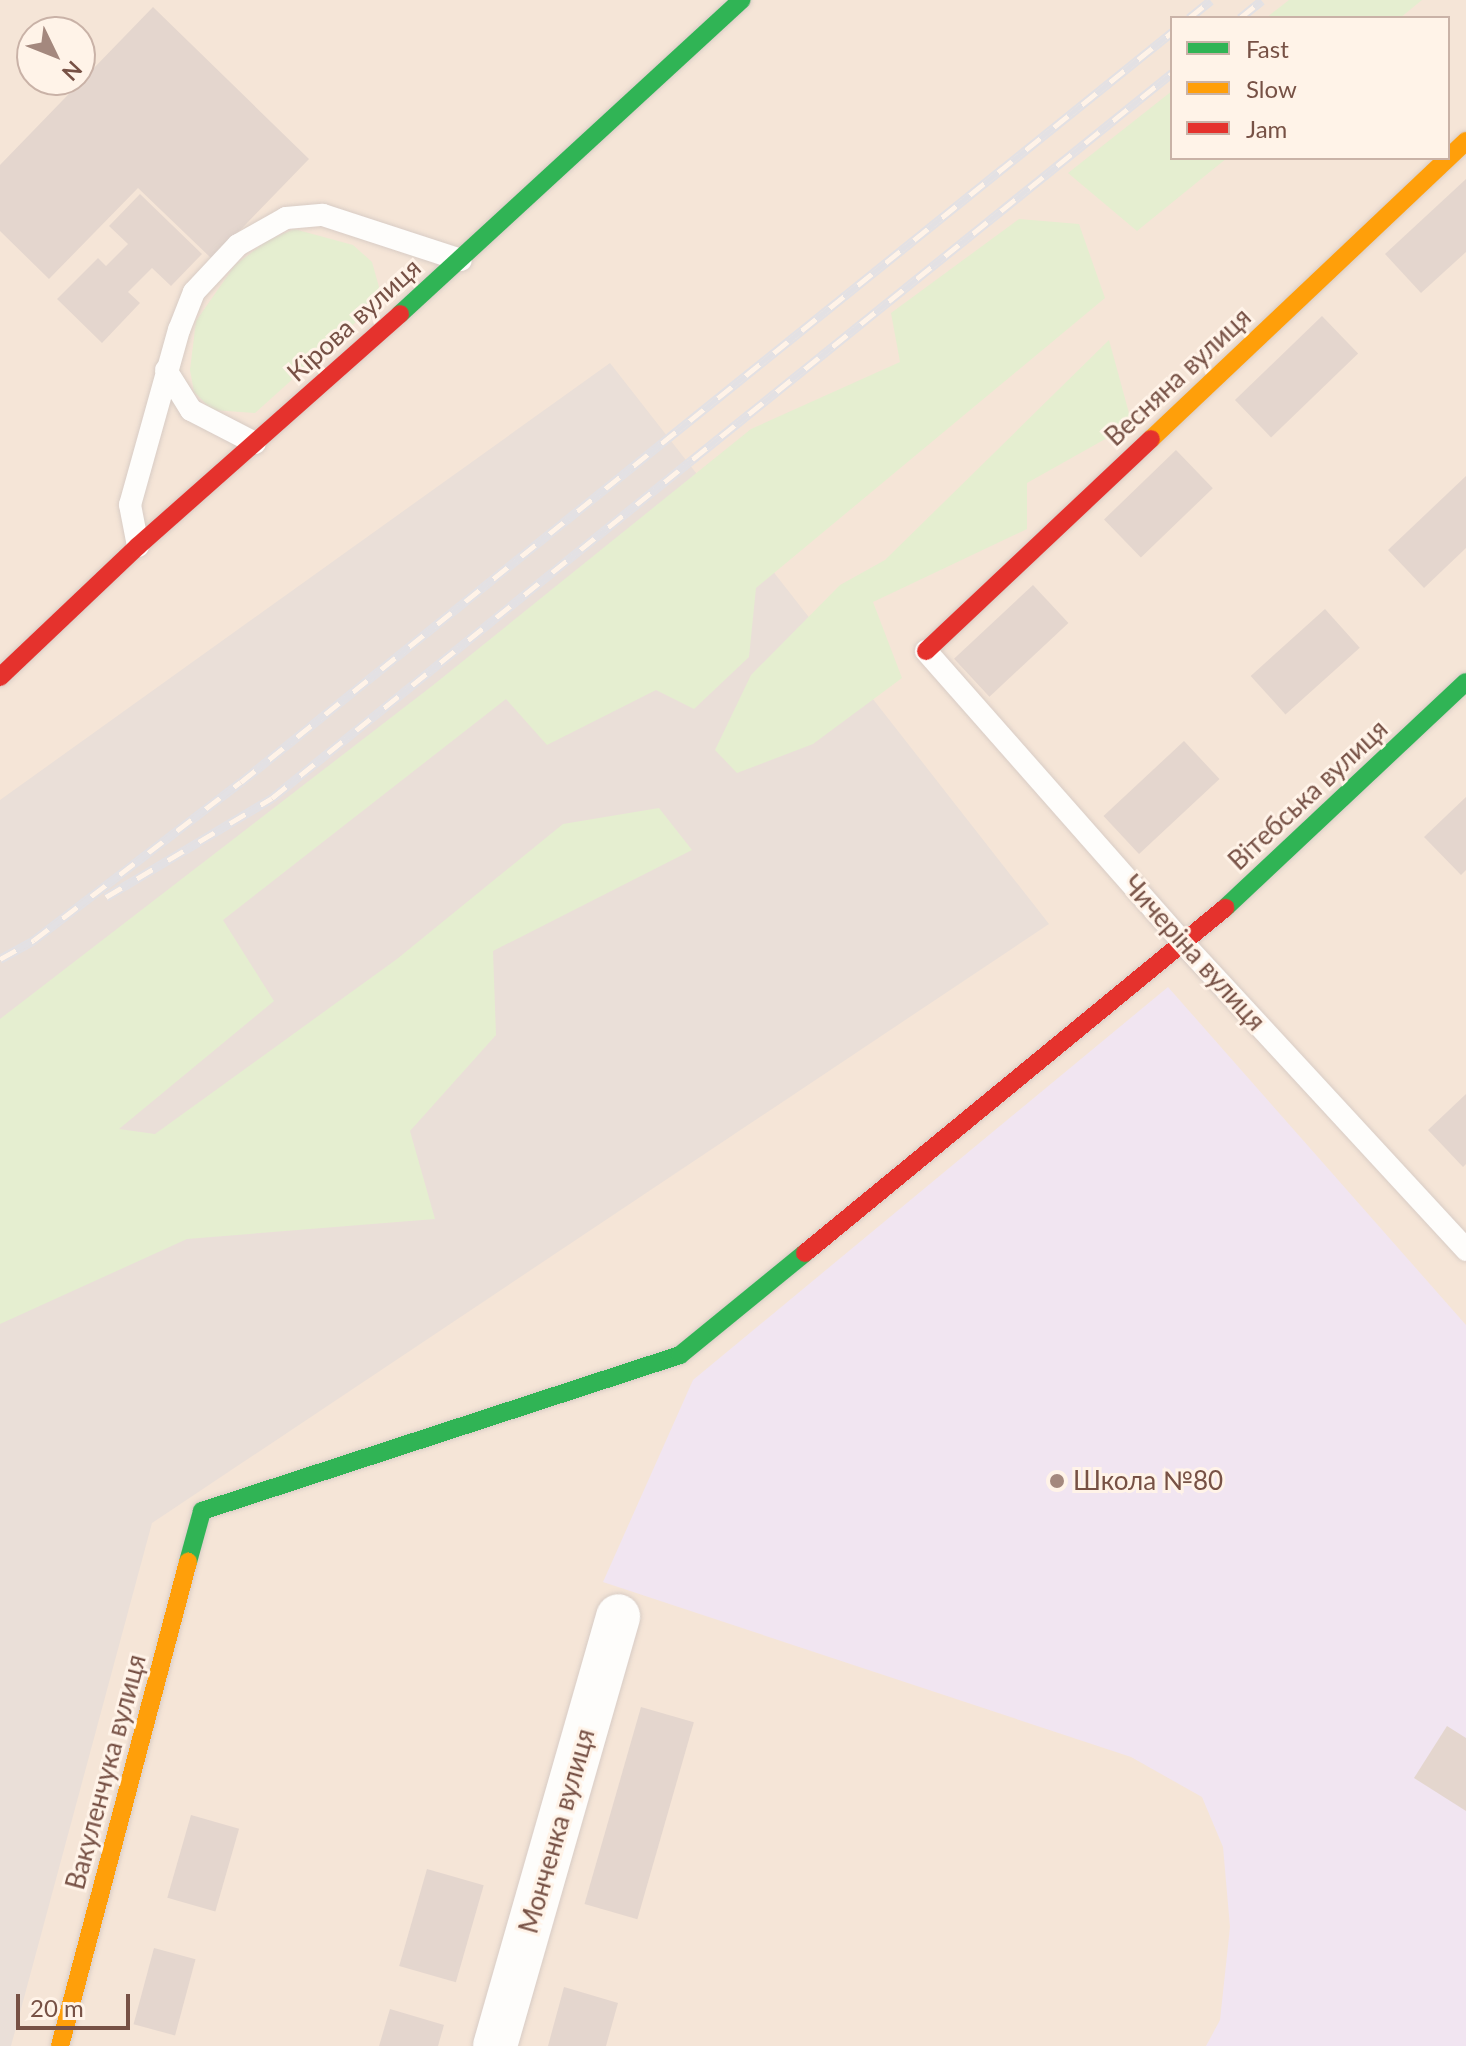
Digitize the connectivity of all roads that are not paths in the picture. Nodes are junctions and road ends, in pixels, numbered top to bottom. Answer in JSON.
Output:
{"nodes":[{"id":1,"x":742,"y":0,"type":"edge"},
{"id":2,"x":1466,"y":141,"type":"edge"},
{"id":3,"x":1450,"y":156,"type":"edge"},
{"id":4,"x":1446,"y":160,"type":"edge"},
{"id":5,"x":461,"y":260,"type":"junction"},
{"id":6,"x":166,"y":370,"type":"junction"},
{"id":7,"x":255,"y":443,"type":"junction"},
{"id":8,"x":138,"y":546,"type":"junction"},
{"id":9,"x":926,"y":651,"type":"joint"},
{"id":10,"x":0,"y":677,"type":"edge"},
{"id":11,"x":1466,"y":682,"type":"edge"},
{"id":12,"x":1185,"y":945,"type":"junction"},
{"id":13,"x":1466,"y":1250,"type":"edge"},
{"id":14,"x":202,"y":1511,"type":"joint"},
{"id":15,"x":618,"y":1616,"type":"dead end"},
{"id":16,"x":60,"y":2046,"type":"edge"},
{"id":17,"x":495,"y":2046,"type":"edge"}],
"edges":[{"from":1,"to":5,"type":"street","name":"Кірова вулиця"},
{"from":2,"to":3,"type":"street","name":"Весняна вулиця"},
{"from":4,"to":9,"type":"street","name":"Весняна вулиця"},
{"from":5,"to":6,"type":"lane"},
{"from":5,"to":7,"type":"street","name":"Кірова вулиця"},
{"from":6,"to":7,"type":"lane"},
{"from":6,"to":8,"type":"lane"},
{"from":7,"to":8,"type":"street","name":"Кірова вулиця"},
{"from":8,"to":10,"type":"street","name":"Кірова вулиця"},
{"from":9,"to":12,"type":"lane","name":"Чичеріна вулиця"},
{"from":11,"to":12,"type":"street","name":"Вітебська вулиця"},
{"from":12,"to":13,"type":"lane","name":"Чичеріна вулиця"},
{"from":12,"to":14,"type":"street","name":"Вітебська вулиця"},
{"from":14,"to":16,"type":"street","name":"Вакуленчука вулиця"},
{"from":15,"to":17,"type":"street","name":"Монченка вулиця"}]}
